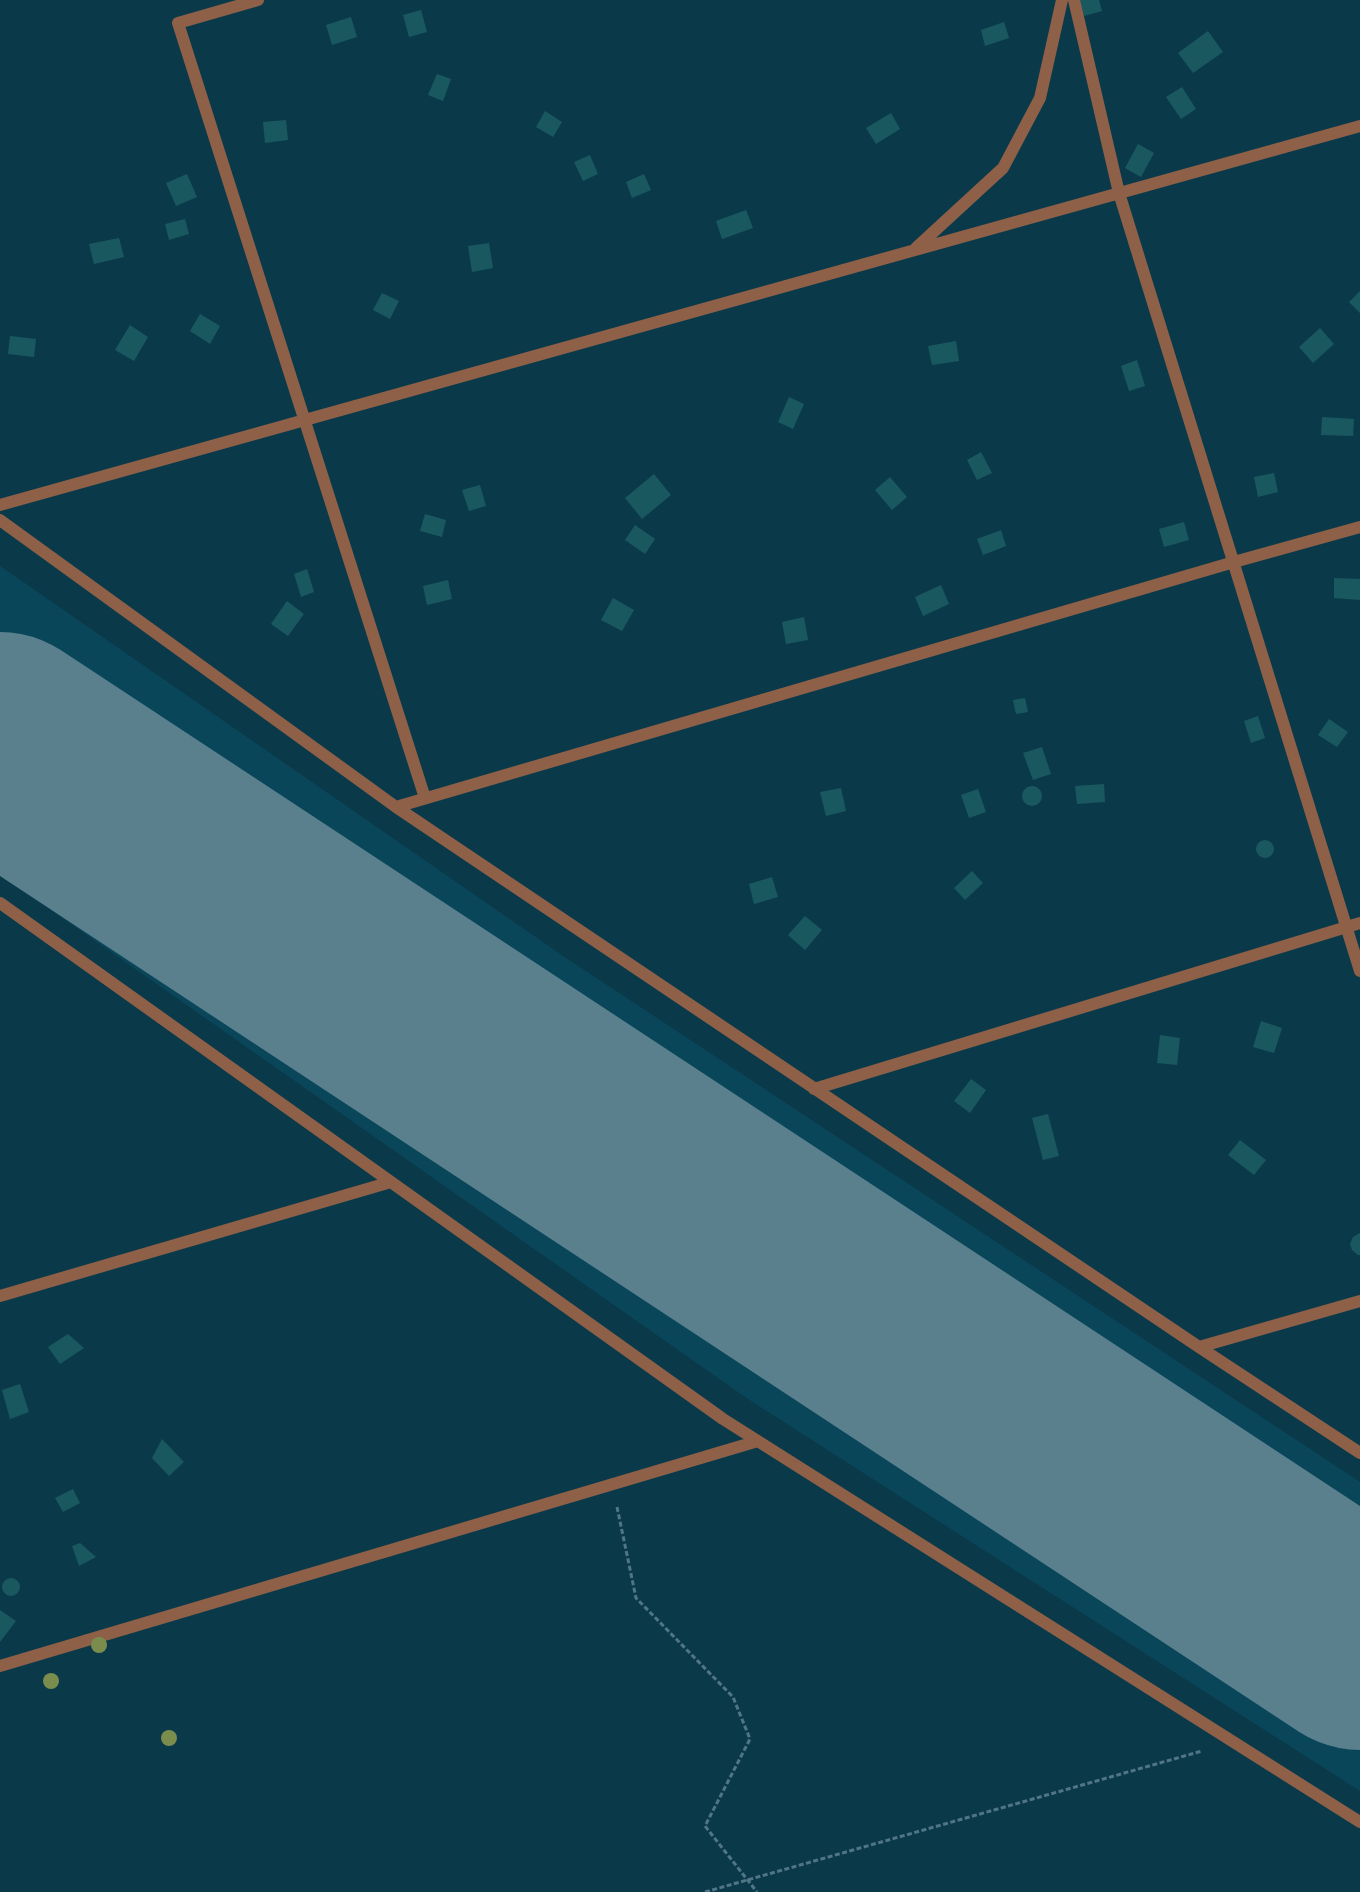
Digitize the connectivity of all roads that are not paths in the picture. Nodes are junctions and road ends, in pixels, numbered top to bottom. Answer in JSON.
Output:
{"nodes":[{"id":1,"x":258,"y":0,"type":"edge"},
{"id":2,"x":1062,"y":0,"type":"edge"},
{"id":3,"x":1074,"y":0,"type":"edge"},
{"id":4,"x":1360,"y":126,"type":"edge"},
{"id":5,"x":1119,"y":192,"type":"junction"},
{"id":6,"x":914,"y":250,"type":"junction"},
{"id":7,"x":306,"y":420,"type":"junction"},
{"id":8,"x":0,"y":506,"type":"edge"},
{"id":9,"x":0,"y":520,"type":"edge"},
{"id":10,"x":1360,"y":527,"type":"edge"},
{"id":11,"x":1234,"y":562,"type":"junction"},
{"id":12,"x":425,"y":798,"type":"junction"},
{"id":13,"x":396,"y":807,"type":"junction"},
{"id":14,"x":0,"y":903,"type":"edge"},
{"id":15,"x":1360,"y":923,"type":"edge"},
{"id":16,"x":1346,"y":928,"type":"junction"},
{"id":17,"x":1360,"y":971,"type":"edge"},
{"id":18,"x":814,"y":1089,"type":"junction"},
{"id":19,"x":391,"y":1182,"type":"junction"},
{"id":20,"x":0,"y":1296,"type":"edge"},
{"id":21,"x":1360,"y":1300,"type":"edge"},
{"id":22,"x":1198,"y":1347,"type":"junction"},
{"id":23,"x":758,"y":1441,"type":"junction"},
{"id":24,"x":1360,"y":1453,"type":"edge"},
{"id":25,"x":0,"y":1666,"type":"edge"},
{"id":26,"x":1360,"y":1822,"type":"edge"}],
"edges":[{"from":1,"to":7,"type":"street"},
{"from":2,"to":6,"type":"street"},
{"from":3,"to":5,"type":"street"},
{"from":4,"to":5,"type":"street"},
{"from":5,"to":6,"type":"street"},
{"from":5,"to":11,"type":"street"},
{"from":6,"to":7,"type":"street"},
{"from":7,"to":8,"type":"street"},
{"from":7,"to":12,"type":"street"},
{"from":9,"to":13,"type":"street"},
{"from":10,"to":11,"type":"street"},
{"from":11,"to":12,"type":"street"},
{"from":11,"to":16,"type":"street"},
{"from":12,"to":13,"type":"street"},
{"from":13,"to":18,"type":"street"},
{"from":14,"to":19,"type":"street"},
{"from":15,"to":16,"type":"street"},
{"from":16,"to":17,"type":"street"},
{"from":16,"to":18,"type":"street"},
{"from":18,"to":22,"type":"street"},
{"from":19,"to":20,"type":"street"},
{"from":19,"to":23,"type":"street"},
{"from":21,"to":22,"type":"street"},
{"from":22,"to":24,"type":"street"},
{"from":23,"to":25,"type":"street"},
{"from":23,"to":26,"type":"street"}]}
